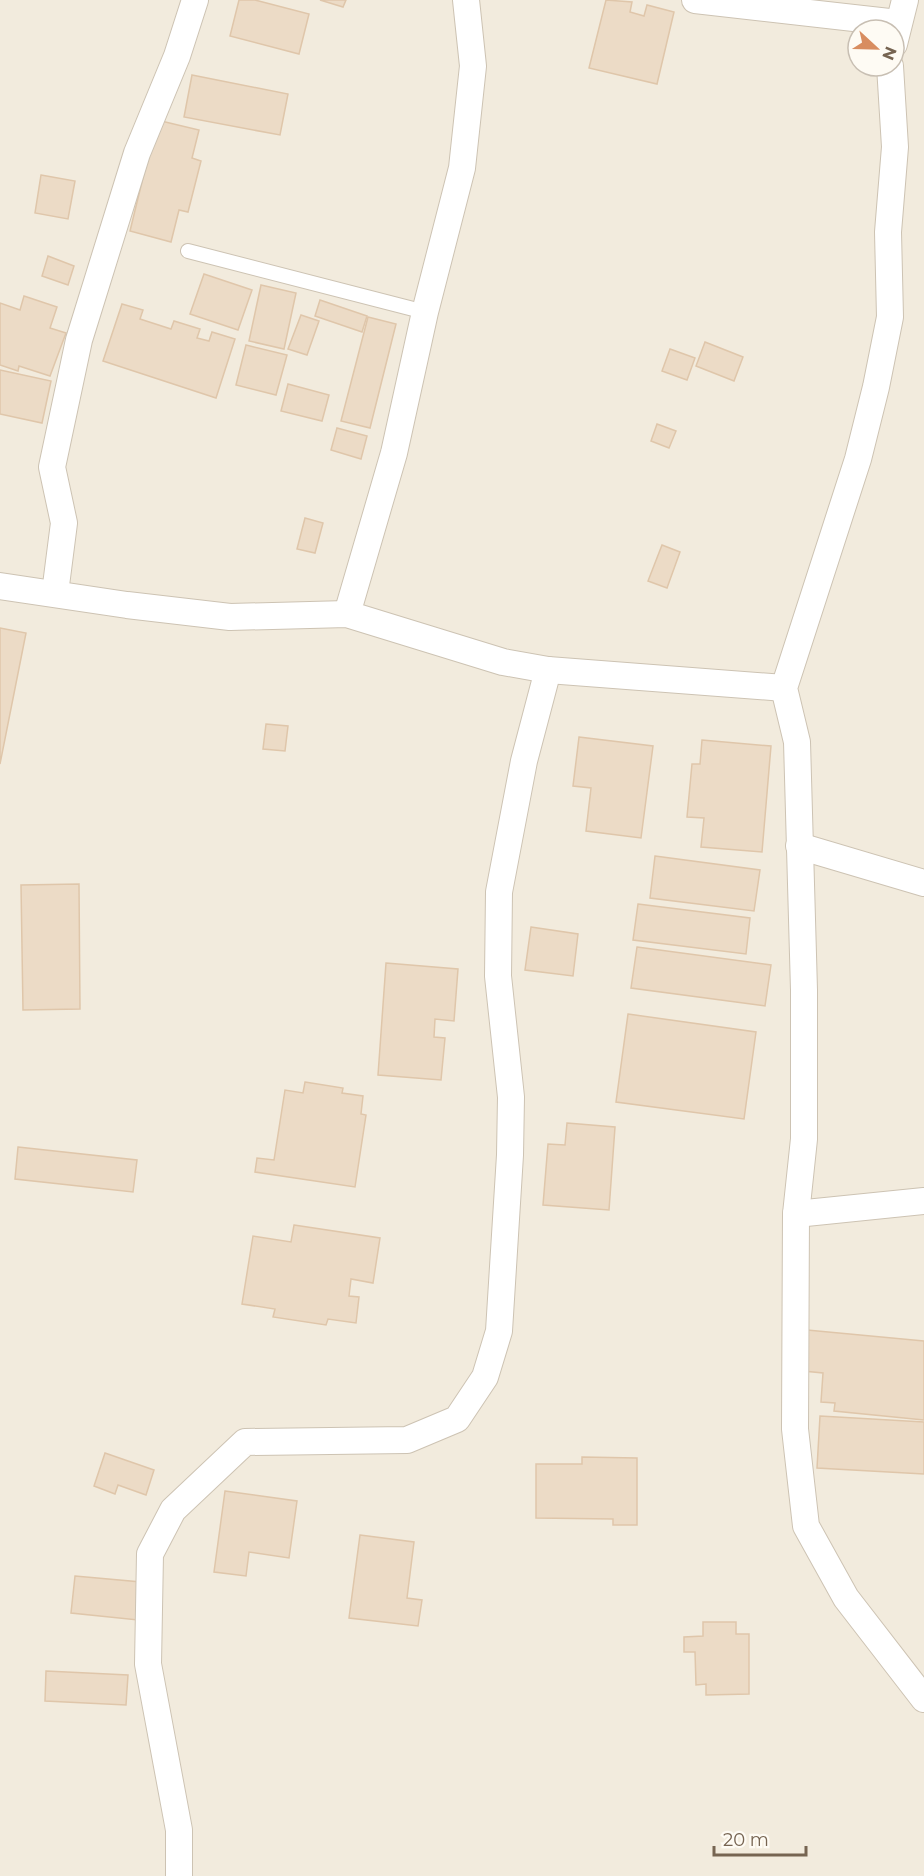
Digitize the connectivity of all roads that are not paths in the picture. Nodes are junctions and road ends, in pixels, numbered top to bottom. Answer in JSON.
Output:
{"nodes":[{"id":1,"x":195,"y":0,"type":"edge"},
{"id":2,"x":466,"y":0,"type":"edge"},
{"id":3,"x":695,"y":0,"type":"edge"},
{"id":4,"x":862,"y":18,"type":"edge"},
{"id":5,"x":891,"y":78,"type":"edge"},
{"id":6,"x":188,"y":251,"type":"dead end"},
{"id":7,"x":425,"y":312,"type":"junction"},
{"id":8,"x":0,"y":586,"type":"edge"},
{"id":9,"x":55,"y":593,"type":"junction"},
{"id":10,"x":347,"y":614,"type":"junction"},
{"id":11,"x":548,"y":670,"type":"junction"},
{"id":12,"x":784,"y":688,"type":"junction"},
{"id":13,"x":799,"y":846,"type":"junction"},
{"id":14,"x":924,"y":883,"type":"edge"},
{"id":15,"x":924,"y":1201,"type":"edge"},
{"id":16,"x":796,"y":1214,"type":"junction"},
{"id":17,"x":924,"y":1699,"type":"edge"},
{"id":18,"x":179,"y":1876,"type":"edge"}],
"edges":[{"from":1,"to":9,"type":"street"},
{"from":2,"to":7,"type":"street"},
{"from":3,"to":4,"type":"street"},
{"from":5,"to":12,"type":"street"},
{"from":6,"to":7,"type":"lane"},
{"from":7,"to":10,"type":"street"},
{"from":8,"to":9,"type":"street"},
{"from":9,"to":10,"type":"street"},
{"from":10,"to":11,"type":"street"},
{"from":11,"to":12,"type":"street"},
{"from":11,"to":18,"type":"street"},
{"from":12,"to":13,"type":"street"},
{"from":13,"to":14,"type":"street"},
{"from":13,"to":16,"type":"street"},
{"from":15,"to":16,"type":"street"},
{"from":16,"to":17,"type":"street"}]}
